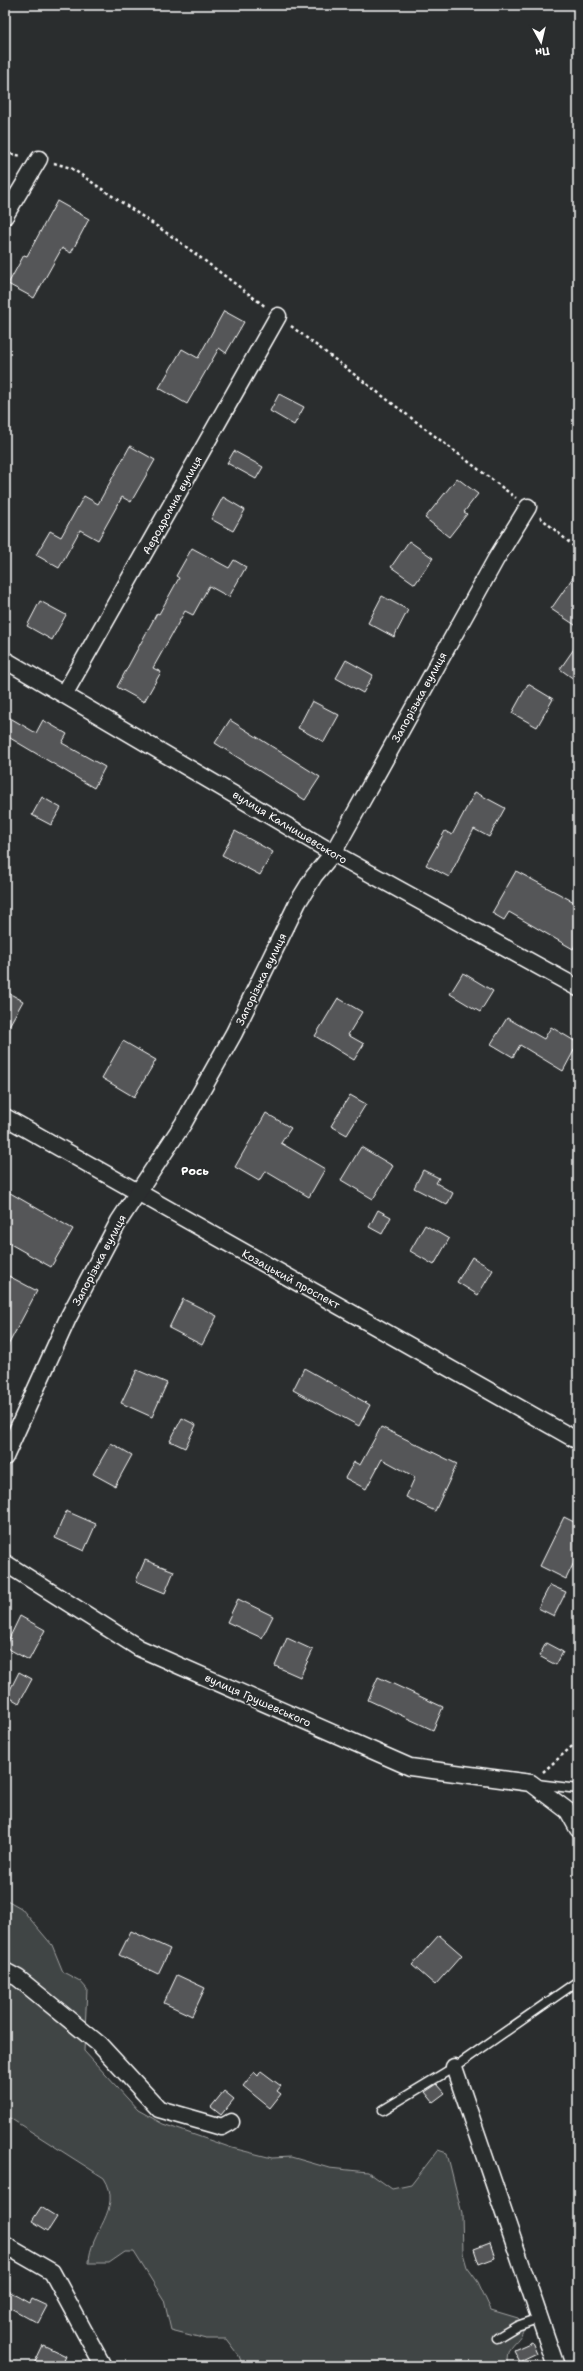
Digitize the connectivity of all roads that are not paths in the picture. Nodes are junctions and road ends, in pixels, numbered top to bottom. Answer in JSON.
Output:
{"nodes":[{"id":1,"x":39,"y":159,"type":"road end"},
{"id":2,"x":5,"y":216,"type":"edge"},
{"id":3,"x":278,"y":316,"type":"road end"},
{"id":4,"x":528,"y":507,"type":"road end"},
{"id":5,"x":5,"y":660,"type":"edge"},
{"id":6,"x":65,"y":693,"type":"junction"},
{"id":7,"x":333,"y":853,"type":"junction"},
{"id":8,"x":578,"y":988,"type":"edge"},
{"id":9,"x":5,"y":1117,"type":"edge"},
{"id":10,"x":138,"y":1193,"type":"junction"},
{"id":11,"x":578,"y":1441,"type":"edge"},
{"id":12,"x":5,"y":1458,"type":"edge"},
{"id":13,"x":5,"y":1563,"type":"edge"},
{"id":14,"x":531,"y":1783,"type":"junction"},
{"id":15,"x":578,"y":1789,"type":"edge"},
{"id":16,"x":578,"y":1829,"type":"edge"},
{"id":17,"x":5,"y":1972,"type":"edge"},
{"id":18,"x":578,"y":1981,"type":"edge"},
{"id":19,"x":454,"y":2068,"type":"junction"},
{"id":20,"x":384,"y":2110,"type":"dead end"},
{"id":21,"x":230,"y":2122,"type":"dead end"},
{"id":22,"x":5,"y":2245,"type":"edge"},
{"id":23,"x":540,"y":2318,"type":"junction"},
{"id":24,"x":497,"y":2338,"type":"dead end"},
{"id":25,"x":103,"y":2366,"type":"edge"},
{"id":26,"x":556,"y":2366,"type":"edge"}],
"edges":[{"from":1,"to":2,"type":"street"},
{"from":3,"to":6,"type":"street","name":"Аеродромна вулиця"},
{"from":4,"to":7,"type":"street","name":"Запорізька вулиця"},
{"from":5,"to":6,"type":"street","name":"вулиця Калнишевського"},
{"from":6,"to":7,"type":"street","name":"вулиця Калнишевського"},
{"from":7,"to":8,"type":"street","name":"вулиця Калнишевського"},
{"from":7,"to":10,"type":"street","name":"Запорізька вулиця"},
{"from":9,"to":10,"type":"street","name":"Козацький проспект"},
{"from":10,"to":11,"type":"street","name":"Козацький проспект"},
{"from":10,"to":12,"type":"street","name":"Запорізька вулиця"},
{"from":13,"to":14,"type":"street","name":"вулиця Грушевського"},
{"from":14,"to":15,"type":"lane"},
{"from":14,"to":16,"type":"street"},
{"from":17,"to":21,"type":"street"},
{"from":18,"to":19,"type":"lane"},
{"from":19,"to":20,"type":"lane"},
{"from":19,"to":23,"type":"street"},
{"from":22,"to":25,"type":"street"},
{"from":23,"to":24,"type":"lane"},
{"from":23,"to":26,"type":"street"}]}
